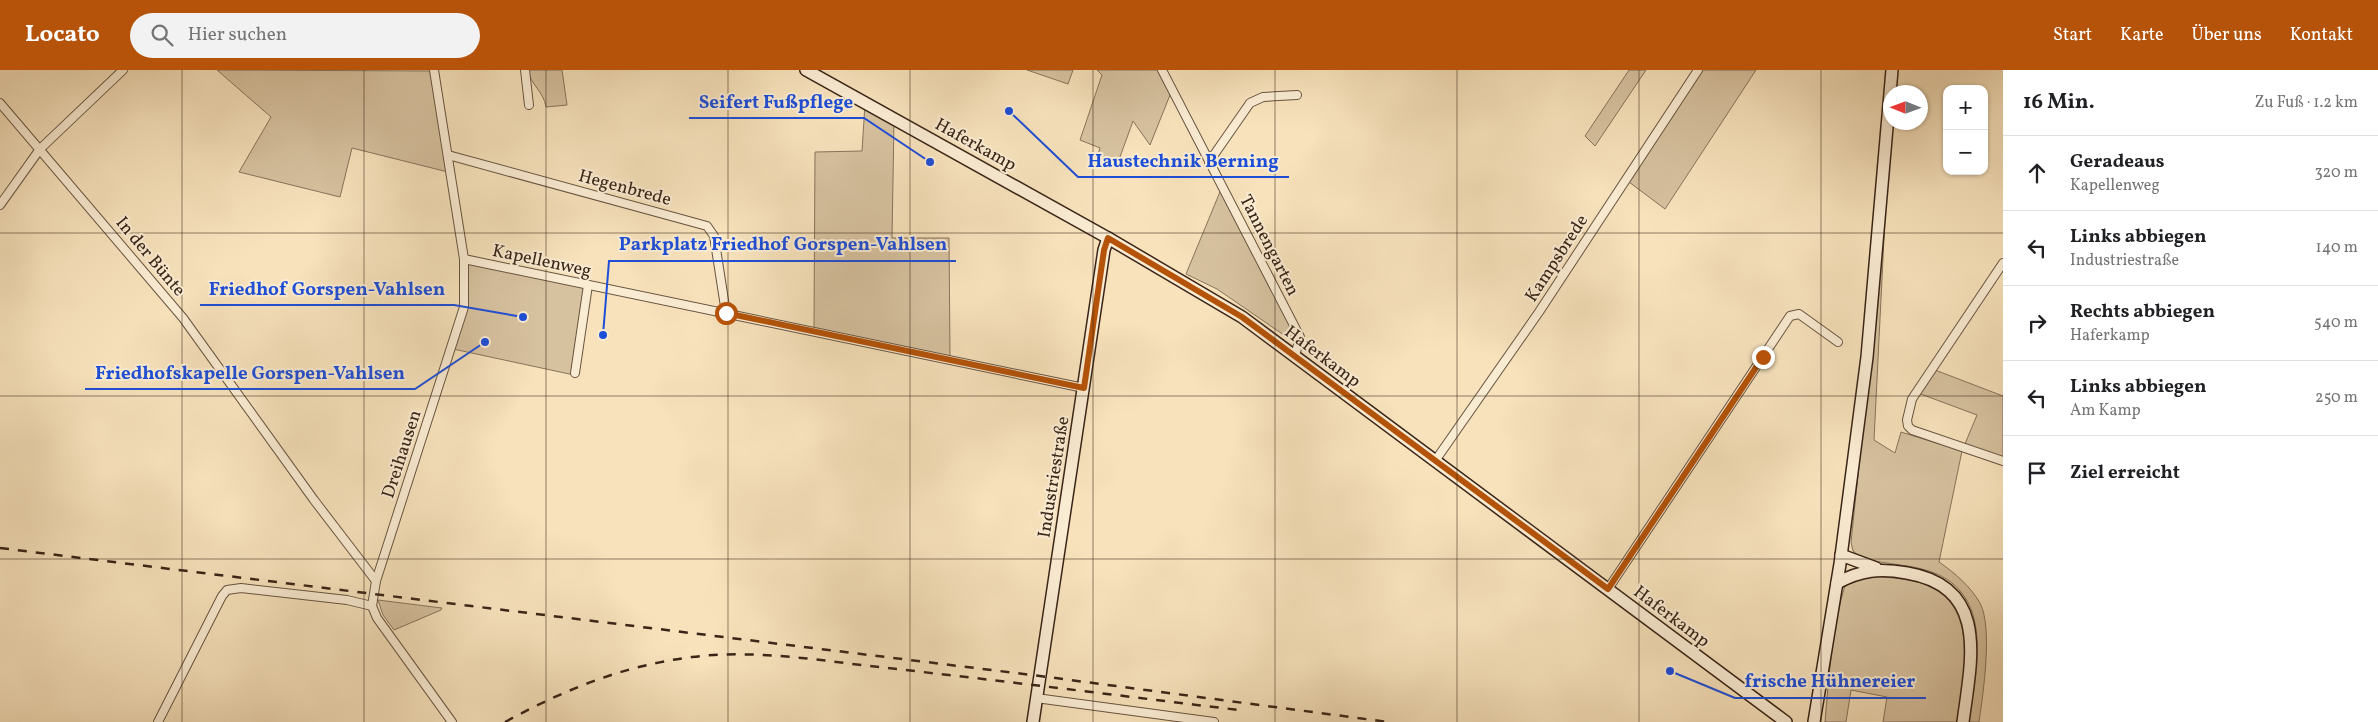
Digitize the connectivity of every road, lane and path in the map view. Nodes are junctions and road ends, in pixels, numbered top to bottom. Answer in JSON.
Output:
{"nodes":[{"id":1,"x":123,"y":70,"type":"edge"},
{"id":2,"x":434,"y":70,"type":"edge"},
{"id":3,"x":525,"y":70,"type":"edge"},
{"id":4,"x":806,"y":70,"type":"edge"},
{"id":5,"x":1162,"y":70,"type":"edge"},
{"id":6,"x":1698,"y":70,"type":"edge"},
{"id":7,"x":1892,"y":70,"type":"edge"},
{"id":8,"x":1297,"y":95,"type":"dead end"},
{"id":9,"x":0,"y":103,"type":"edge"},
{"id":10,"x":529,"y":105,"type":"dead end"},
{"id":11,"x":40,"y":149,"type":"junction"},
{"id":12,"x":448,"y":155,"type":"junction"},
{"id":13,"x":1209,"y":162,"type":"junction"},
{"id":14,"x":0,"y":205,"type":"edge"},
{"id":15,"x":1108,"y":238,"type":"junction"},
{"id":16,"x":464,"y":259,"type":"junction"},
{"id":17,"x":2003,"y":263,"type":"edge"},
{"id":18,"x":588,"y":285,"type":"junction"},
{"id":19,"x":726,"y":313,"type":"junction"},
{"id":20,"x":1838,"y":342,"type":"dead end"},
{"id":21,"x":1295,"y":356,"type":"junction"},
{"id":22,"x":575,"y":373,"type":"dead end"},
{"id":23,"x":1084,"y":388,"type":"junction"},
{"id":24,"x":1435,"y":461,"type":"junction"},
{"id":25,"x":2003,"y":461,"type":"edge"},
{"id":26,"x":1840,"y":559,"type":"junction"},
{"id":27,"x":1878,"y":569,"type":"junction"},
{"id":28,"x":1864,"y":571,"type":"junction"},
{"id":29,"x":376,"y":582,"type":"junction"},
{"id":30,"x":1836,"y":583,"type":"junction"},
{"id":31,"x":1608,"y":589,"type":"junction"},
{"id":32,"x":372,"y":606,"type":"junction"},
{"id":33,"x":1036,"y":698,"type":"junction"},
{"id":34,"x":158,"y":722,"type":"edge"},
{"id":35,"x":452,"y":722,"type":"edge"},
{"id":36,"x":1033,"y":722,"type":"edge"},
{"id":37,"x":1214,"y":722,"type":"edge"},
{"id":38,"x":1786,"y":722,"type":"edge"},
{"id":39,"x":1814,"y":722,"type":"edge"},
{"id":40,"x":1963,"y":722,"type":"edge"}],
"edges":[{"from":1,"to":11,"type":"street"},
{"from":2,"to":12,"type":"street","name":"Dreihausen"},
{"from":3,"to":10,"type":"street"},
{"from":4,"to":15,"type":"street","name":"Haferkamp"},
{"from":5,"to":13,"type":"street","name":"Tannengarten"},
{"from":6,"to":24,"type":"street","name":"Kampsbrede"},
{"from":7,"to":26,"type":"street"},
{"from":8,"to":13,"type":"street"},
{"from":9,"to":11,"type":"street","name":"In der Bünte"},
{"from":11,"to":14,"type":"street"},
{"from":11,"to":29,"type":"street","name":"In der Bünte"},
{"from":12,"to":16,"type":"street","name":"Dreihausen"},
{"from":12,"to":19,"type":"street","name":"Hegenbrede"},
{"from":13,"to":21,"type":"street","name":"Tannengarten"},
{"from":15,"to":21,"type":"street","name":"Haferkamp"},
{"from":15,"to":23,"type":"street","name":"Industriestraße"},
{"from":16,"to":18,"type":"street","name":"Kapellenweg"},
{"from":16,"to":29,"type":"street","name":"Dreihausen"},
{"from":17,"to":25,"type":"street"},
{"from":18,"to":19,"type":"street","name":"Kapellenweg"},
{"from":18,"to":22,"type":"street"},
{"from":19,"to":23,"type":"street","name":"Kapellenweg"},
{"from":20,"to":31,"type":"street"},
{"from":21,"to":24,"type":"street","name":"Haferkamp"},
{"from":23,"to":33,"type":"street","name":"Industriestraße"},
{"from":24,"to":31,"type":"street","name":"Haferkamp"},
{"from":26,"to":27,"type":"street"},
{"from":26,"to":28,"type":"street"},
{"from":26,"to":30,"type":"street"},
{"from":27,"to":28,"type":"street"},
{"from":27,"to":40,"type":"street"},
{"from":28,"to":30,"type":"street"},
{"from":29,"to":32,"type":"street","name":"Dreihausen"},
{"from":30,"to":39,"type":"street"},
{"from":31,"to":38,"type":"street","name":"Haferkamp"},
{"from":32,"to":34,"type":"street"},
{"from":32,"to":35,"type":"street"},
{"from":33,"to":36,"type":"street","name":"Industriestraße"},
{"from":33,"to":37,"type":"street"}]}
